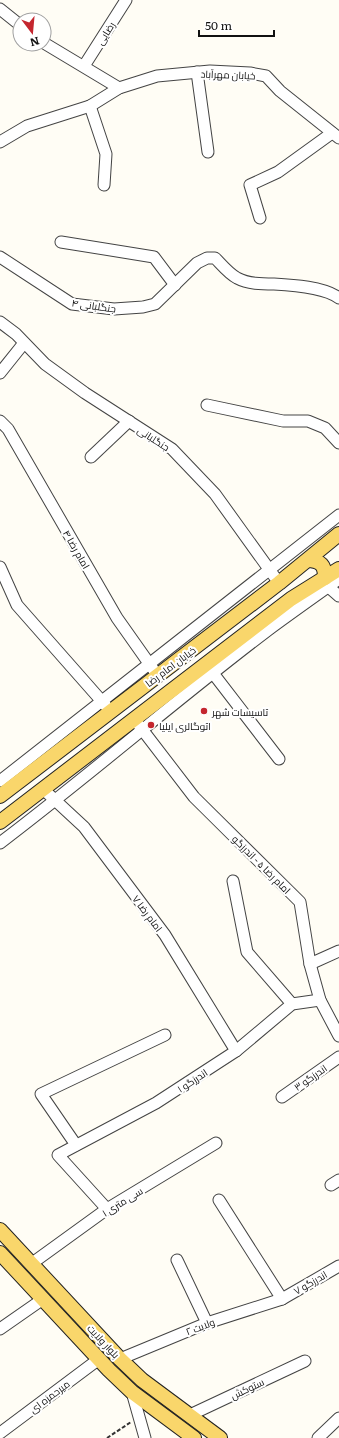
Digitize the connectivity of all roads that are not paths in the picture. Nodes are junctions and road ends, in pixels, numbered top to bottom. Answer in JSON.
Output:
{"nodes":[{"id":1,"x":126,"y":0,"type":"edge"},
{"id":2,"x":0,"y":9,"type":"edge"},
{"id":3,"x":12,"y":19,"type":"edge"},
{"id":4,"x":52,"y":47,"type":"edge"},
{"id":5,"x":84,"y":66,"type":"junction"},
{"id":6,"x":197,"y":72,"type":"junction"},
{"id":7,"x":119,"y":88,"type":"junction"},
{"id":8,"x":90,"y":106,"type":"junction"},
{"id":9,"x":336,"y":136,"type":"edge"},
{"id":10,"x":0,"y":142,"type":"edge"},
{"id":11,"x":208,"y":152,"type":"dead end"},
{"id":12,"x":104,"y":185,"type":"dead end"},
{"id":13,"x":260,"y":218,"type":"dead end"},
{"id":14,"x":60,"y":242,"type":"dead end"},
{"id":15,"x":0,"y":257,"type":"edge"},
{"id":16,"x":175,"y":285,"type":"junction"},
{"id":17,"x":339,"y":298,"type":"edge"},
{"id":18,"x":0,"y":322,"type":"edge"},
{"id":19,"x":24,"y":343,"type":"junction"},
{"id":20,"x":0,"y":373,"type":"edge"},
{"id":21,"x":207,"y":404,"type":"dead end"},
{"id":22,"x":0,"y":421,"type":"edge"},
{"id":23,"x":129,"y":421,"type":"junction"},
{"id":24,"x":339,"y":443,"type":"edge"},
{"id":25,"x":91,"y":457,"type":"dead end"},
{"id":26,"x":339,"y":514,"type":"edge"},
{"id":27,"x":339,"y":534,"type":"edge"},
{"id":28,"x":308,"y":560,"type":"junction"},
{"id":29,"x":0,"y":567,"type":"edge"},
{"id":30,"x":269,"y":569,"type":"junction"},
{"id":31,"x":339,"y":569,"type":"edge"},
{"id":32,"x":328,"y":581,"type":"edge"},
{"id":33,"x":279,"y":583,"type":"junction"},
{"id":34,"x":339,"y":596,"type":"edge"},
{"id":35,"x":149,"y":664,"type":"junction"},
{"id":36,"x":210,"y":669,"type":"junction"},
{"id":37,"x":158,"y":676,"type":"junction"},
{"id":38,"x":107,"y":706,"type":"junction"},
{"id":39,"x":138,"y":724,"type":"junction"},
{"id":40,"x":280,"y":759,"type":"dead end"},
{"id":41,"x":43,"y":789,"type":"junction"},
{"id":42,"x":1,"y":790,"type":"edge"},
{"id":43,"x":55,"y":801,"type":"junction"},
{"id":44,"x":0,"y":822,"type":"edge"},
{"id":45,"x":0,"y":843,"type":"edge"},
{"id":46,"x":233,"y":881,"type":"dead end"},
{"id":47,"x":339,"y":951,"type":"edge"},
{"id":48,"x":310,"y":964,"type":"junction"},
{"id":49,"x":320,"y":1000,"type":"junction"},
{"id":50,"x":292,"y":1004,"type":"junction"},
{"id":51,"x":165,"y":1035,"type":"dead end"},
{"id":52,"x":339,"y":1036,"type":"edge"},
{"id":53,"x":236,"y":1051,"type":"junction"},
{"id":54,"x":339,"y":1057,"type":"edge"},
{"id":55,"x":282,"y":1098,"type":"dead end"},
{"id":56,"x":216,"y":1143,"type":"dead end"},
{"id":57,"x":76,"y":1145,"type":"junction"},
{"id":58,"x":219,"y":1200,"type":"dead end"},
{"id":59,"x":107,"y":1209,"type":"junction"},
{"id":60,"x":0,"y":1230,"type":"edge"},
{"id":61,"x":0,"y":1253,"type":"edge"},
{"id":62,"x":177,"y":1260,"type":"dead end"},
{"id":63,"x":31,"y":1264,"type":"junction"},
{"id":64,"x":339,"y":1266,"type":"edge"},
{"id":65,"x":43,"y":1299,"type":"junction"},
{"id":66,"x":282,"y":1299,"type":"junction"},
{"id":67,"x":207,"y":1323,"type":"junction"},
{"id":68,"x":0,"y":1329,"type":"edge"},
{"id":69,"x":99,"y":1359,"type":"junction"},
{"id":70,"x":120,"y":1359,"type":"junction"},
{"id":71,"x":305,"y":1361,"type":"dead end"},
{"id":72,"x":132,"y":1392,"type":"junction"},
{"id":73,"x":190,"y":1415,"type":"junction"},
{"id":74,"x":339,"y":1418,"type":"edge"},
{"id":75,"x":0,"y":1433,"type":"edge"},
{"id":76,"x":145,"y":1438,"type":"edge"},
{"id":77,"x":194,"y":1438,"type":"edge"},
{"id":78,"x":220,"y":1438,"type":"edge"},
{"id":79,"x":318,"y":1438,"type":"edge"}],
"edges":[{"from":1,"to":5,"type":"street","name":"رضایی"},
{"from":2,"to":3,"type":"street"},
{"from":4,"to":5,"type":"street"},
{"from":5,"to":7,"type":"street"},
{"from":6,"to":7,"type":"street","name":"خیابان مهرآباد"},
{"from":6,"to":9,"type":"street","name":"خیابان مهرآباد"},
{"from":6,"to":11,"type":"street"},
{"from":7,"to":8,"type":"street","name":"خیابان مهرآباد"},
{"from":8,"to":10,"type":"street","name":"خیابان مهرآباد"},
{"from":8,"to":12,"type":"street"},
{"from":9,"to":13,"type":"street"},
{"from":14,"to":16,"type":"street"},
{"from":15,"to":16,"type":"street","name":"جنگلبانی ۴"},
{"from":16,"to":17,"type":"street","name":"جنگلبانی ۴"},
{"from":18,"to":19,"type":"street","name":"جنگلبانی"},
{"from":19,"to":20,"type":"street"},
{"from":19,"to":23,"type":"street","name":"جنگلبانی"},
{"from":21,"to":24,"type":"street"},
{"from":22,"to":35,"type":"street","name":"امام رضا ۴"},
{"from":23,"to":25,"type":"street"},
{"from":23,"to":30,"type":"street","name":"جنگلبانی"},
{"from":26,"to":30,"type":"street"},
{"from":27,"to":28,"type":"main road","name":"خیابان امام رضا"},
{"from":28,"to":32,"type":"main road"},
{"from":28,"to":33,"type":"main road","name":"خیابان امام رضا"},
{"from":29,"to":38,"type":"street"},
{"from":30,"to":33,"type":"street","name":"جنگلبانی"},
{"from":30,"to":35,"type":"street"},
{"from":31,"to":32,"type":"main road","name":"خیابان امام رضا"},
{"from":32,"to":34,"type":"street"},
{"from":32,"to":36,"type":"main road","name":"خیابان امام رضا"},
{"from":33,"to":37,"type":"main road","name":"خیابان امام رضا"},
{"from":35,"to":37,"type":"street","name":"امام رضا ۴"},
{"from":35,"to":38,"type":"street"},
{"from":36,"to":39,"type":"main road","name":"خیابان امام رضا"},
{"from":36,"to":40,"type":"street"},
{"from":37,"to":38,"type":"main road","name":"خیابان امام رضا"},
{"from":38,"to":42,"type":"main road","name":"خیابان امام رضا"},
{"from":39,"to":41,"type":"main road","name":"خیابان امام رضا"},
{"from":39,"to":43,"type":"street"},
{"from":39,"to":48,"type":"street","name":"امام رضا ۵ - اندرزگو"},
{"from":41,"to":43,"type":"street","name":"امام رضا ۷"},
{"from":41,"to":44,"type":"main road","name":"خیابان امام رضا"},
{"from":43,"to":45,"type":"street"},
{"from":43,"to":53,"type":"street","name":"امام رضا ۷"},
{"from":46,"to":50,"type":"street"},
{"from":47,"to":48,"type":"street"},
{"from":48,"to":49,"type":"street","name":"امام رضا ۵ - اندرزگو"},
{"from":49,"to":50,"type":"street"},
{"from":49,"to":52,"type":"street","name":"امام رضا ۵ - اندرزگو"},
{"from":50,"to":53,"type":"street","name":"اندرزگو ۱"},
{"from":51,"to":57,"type":"street"},
{"from":53,"to":57,"type":"street","name":"اندرزگو ۱"},
{"from":54,"to":55,"type":"street","name":"اندرزگو ۳"},
{"from":56,"to":59,"type":"street","name":"سی متری ۱"},
{"from":57,"to":59,"type":"street","name":"اندرزگو ۱"},
{"from":58,"to":66,"type":"street"},
{"from":59,"to":63,"type":"street","name":"سی متری ۱"},
{"from":60,"to":63,"type":"main road","name":"بلوار ولایت"},
{"from":61,"to":65,"type":"main road","name":"بلوار ولایت"},
{"from":62,"to":67,"type":"street"},
{"from":63,"to":70,"type":"main road","name":"بلوار ولایت"},
{"from":64,"to":66,"type":"street","name":"اندرزگو ۷"},
{"from":65,"to":68,"type":"street"},
{"from":65,"to":69,"type":"main road","name":"بلوار ولایت"},
{"from":66,"to":67,"type":"street","name":"ولایت ۲"},
{"from":67,"to":70,"type":"street","name":"ولایت ۲"},
{"from":69,"to":72,"type":"main road","name":"بلوار ولایت"},
{"from":69,"to":75,"type":"street","name":"میرحمزه ای"},
{"from":70,"to":73,"type":"main road","name":"بلوار ولایت"},
{"from":71,"to":73,"type":"street","name":"ستوکش"},
{"from":72,"to":76,"type":"street"},
{"from":72,"to":77,"type":"main road","name":"بلوار ولایت"},
{"from":73,"to":78,"type":"main road","name":"بلوار ولایت"},
{"from":74,"to":79,"type":"street"}]}
